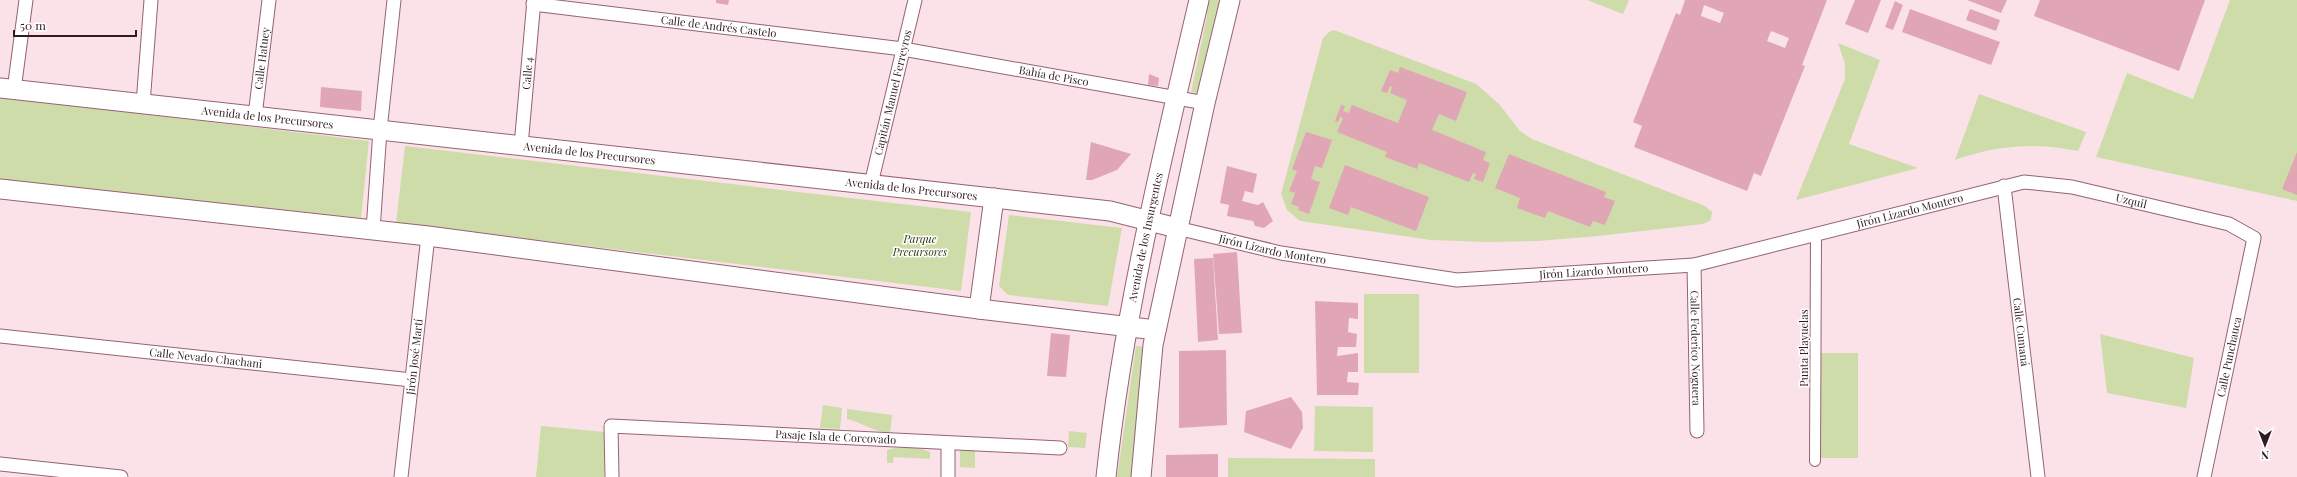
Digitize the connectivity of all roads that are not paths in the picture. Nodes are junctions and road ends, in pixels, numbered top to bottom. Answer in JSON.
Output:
{"nodes":[{"id":1,"x":26,"y":0,"type":"edge"},
{"id":2,"x":151,"y":0,"type":"edge"},
{"id":3,"x":269,"y":0,"type":"edge"},
{"id":4,"x":394,"y":0,"type":"edge"},
{"id":5,"x":915,"y":0,"type":"edge"},
{"id":6,"x":1198,"y":0,"type":"edge"},
{"id":7,"x":1230,"y":0,"type":"edge"},
{"id":8,"x":534,"y":2,"type":"edge"},
{"id":9,"x":903,"y":48,"type":"junction"},
{"id":10,"x":7,"y":89,"type":"edge"},
{"id":11,"x":1176,"y":97,"type":"junction"},
{"id":12,"x":1205,"y":103,"type":"junction"},
{"id":13,"x":143,"y":104,"type":"junction"},
{"id":14,"x":255,"y":116,"type":"junction"},
{"id":15,"x":380,"y":130,"type":"junction"},
{"id":16,"x":521,"y":146,"type":"junction"},
{"id":17,"x":871,"y":184,"type":"junction"},
{"id":18,"x":2004,"y":186,"type":"junction"},
{"id":19,"x":0,"y":189,"type":"edge"},
{"id":20,"x":994,"y":198,"type":"junction"},
{"id":21,"x":1147,"y":220,"type":"junction"},
{"id":22,"x":1178,"y":228,"type":"junction"},
{"id":23,"x":373,"y":230,"type":"junction"},
{"id":24,"x":1816,"y":235,"type":"junction"},
{"id":25,"x":428,"y":236,"type":"junction"},
{"id":26,"x":2254,"y":238,"type":"joint"},
{"id":27,"x":1694,"y":265,"type":"junction"},
{"id":28,"x":979,"y":309,"type":"junction"},
{"id":29,"x":1129,"y":326,"type":"junction"},
{"id":30,"x":1156,"y":330,"type":"junction"},
{"id":31,"x":0,"y":336,"type":"edge"},
{"id":32,"x":412,"y":380,"type":"junction"},
{"id":33,"x":1697,"y":431,"type":"dead end"},
{"id":34,"x":948,"y":444,"type":"junction"},
{"id":35,"x":1060,"y":448,"type":"dead end"},
{"id":36,"x":1815,"y":461,"type":"dead end"},
{"id":37,"x":0,"y":464,"type":"edge"},
{"id":38,"x":16,"y":471,"type":"edge"},
{"id":39,"x":121,"y":477,"type":"edge"},
{"id":40,"x":401,"y":477,"type":"edge"},
{"id":41,"x":612,"y":477,"type":"edge"},
{"id":42,"x":948,"y":477,"type":"edge"},
{"id":43,"x":1106,"y":477,"type":"edge"},
{"id":44,"x":1141,"y":477,"type":"edge"},
{"id":45,"x":2038,"y":477,"type":"edge"},
{"id":46,"x":2204,"y":477,"type":"edge"}],
"edges":[{"from":1,"to":10,"type":"street"},
{"from":2,"to":13,"type":"street"},
{"from":3,"to":14,"type":"street","name":"Calle Hatuey"},
{"from":4,"to":15,"type":"street"},
{"from":5,"to":9,"type":"street","name":"Capitán Manuel Ferreyros"},
{"from":6,"to":11,"type":"main road","name":"Avenida de los Insurgentes"},
{"from":7,"to":12,"type":"main road"},
{"from":8,"to":9,"type":"street","name":"Calle de Andrés Castelo"},
{"from":8,"to":16,"type":"street","name":"Calle 4"},
{"from":9,"to":11,"type":"street","name":"Bahía de Pisco"},
{"from":9,"to":17,"type":"street","name":"Capitán Manuel Ferreyros"},
{"from":10,"to":13,"type":"main road","name":"Avenida de los Precursores"},
{"from":11,"to":12,"type":"street","name":"Bahía de Pisco"},
{"from":11,"to":21,"type":"main road","name":"Avenida de los Insurgentes"},
{"from":12,"to":22,"type":"main road"},
{"from":13,"to":14,"type":"main road","name":"Avenida de los Precursores"},
{"from":14,"to":15,"type":"main road","name":"Avenida de los Precursores"},
{"from":15,"to":16,"type":"main road","name":"Avenida de los Precursores"},
{"from":15,"to":23,"type":"street"},
{"from":16,"to":17,"type":"main road","name":"Avenida de los Precursores"},
{"from":17,"to":20,"type":"main road","name":"Avenida de los Precursores"},
{"from":18,"to":24,"type":"street","name":"Jirón Lizardo Montero"},
{"from":18,"to":26,"type":"street","name":"Uzquil"},
{"from":18,"to":45,"type":"street","name":"Calle Cumaná"},
{"from":19,"to":23,"type":"main road"},
{"from":20,"to":21,"type":"main road","name":"Avenida de los Precursores"},
{"from":20,"to":28,"type":"main road"},
{"from":21,"to":22,"type":"main road","name":"Avenida de los Precursores"},
{"from":21,"to":29,"type":"main road","name":"Avenida de los Insurgentes"},
{"from":22,"to":27,"type":"street","name":"Jirón Lizardo Montero"},
{"from":22,"to":30,"type":"main road"},
{"from":23,"to":25,"type":"main road"},
{"from":24,"to":27,"type":"street","name":"Jirón Lizardo Montero"},
{"from":24,"to":36,"type":"street","name":"Punta Playuelas"},
{"from":25,"to":28,"type":"main road"},
{"from":25,"to":32,"type":"street","name":"Jirón José Martí"},
{"from":26,"to":46,"type":"street","name":"Calle Punchauca"},
{"from":27,"to":33,"type":"street","name":"Calle Federico Noguera"},
{"from":28,"to":29,"type":"main road"},
{"from":29,"to":30,"type":"main road"},
{"from":29,"to":43,"type":"main road","name":"Avenida de los Insurgentes"},
{"from":30,"to":44,"type":"main road"},
{"from":31,"to":32,"type":"street","name":"Calle Nevado Chachani"},
{"from":32,"to":40,"type":"street","name":"Jirón José Martí"},
{"from":34,"to":35,"type":"street","name":"Pasaje Isla de Corcovado"},
{"from":34,"to":41,"type":"street","name":"Pasaje Isla de Corcovado"},
{"from":34,"to":42,"type":"street"},
{"from":37,"to":38,"type":"street"},
{"from":38,"to":39,"type":"street"}]}
